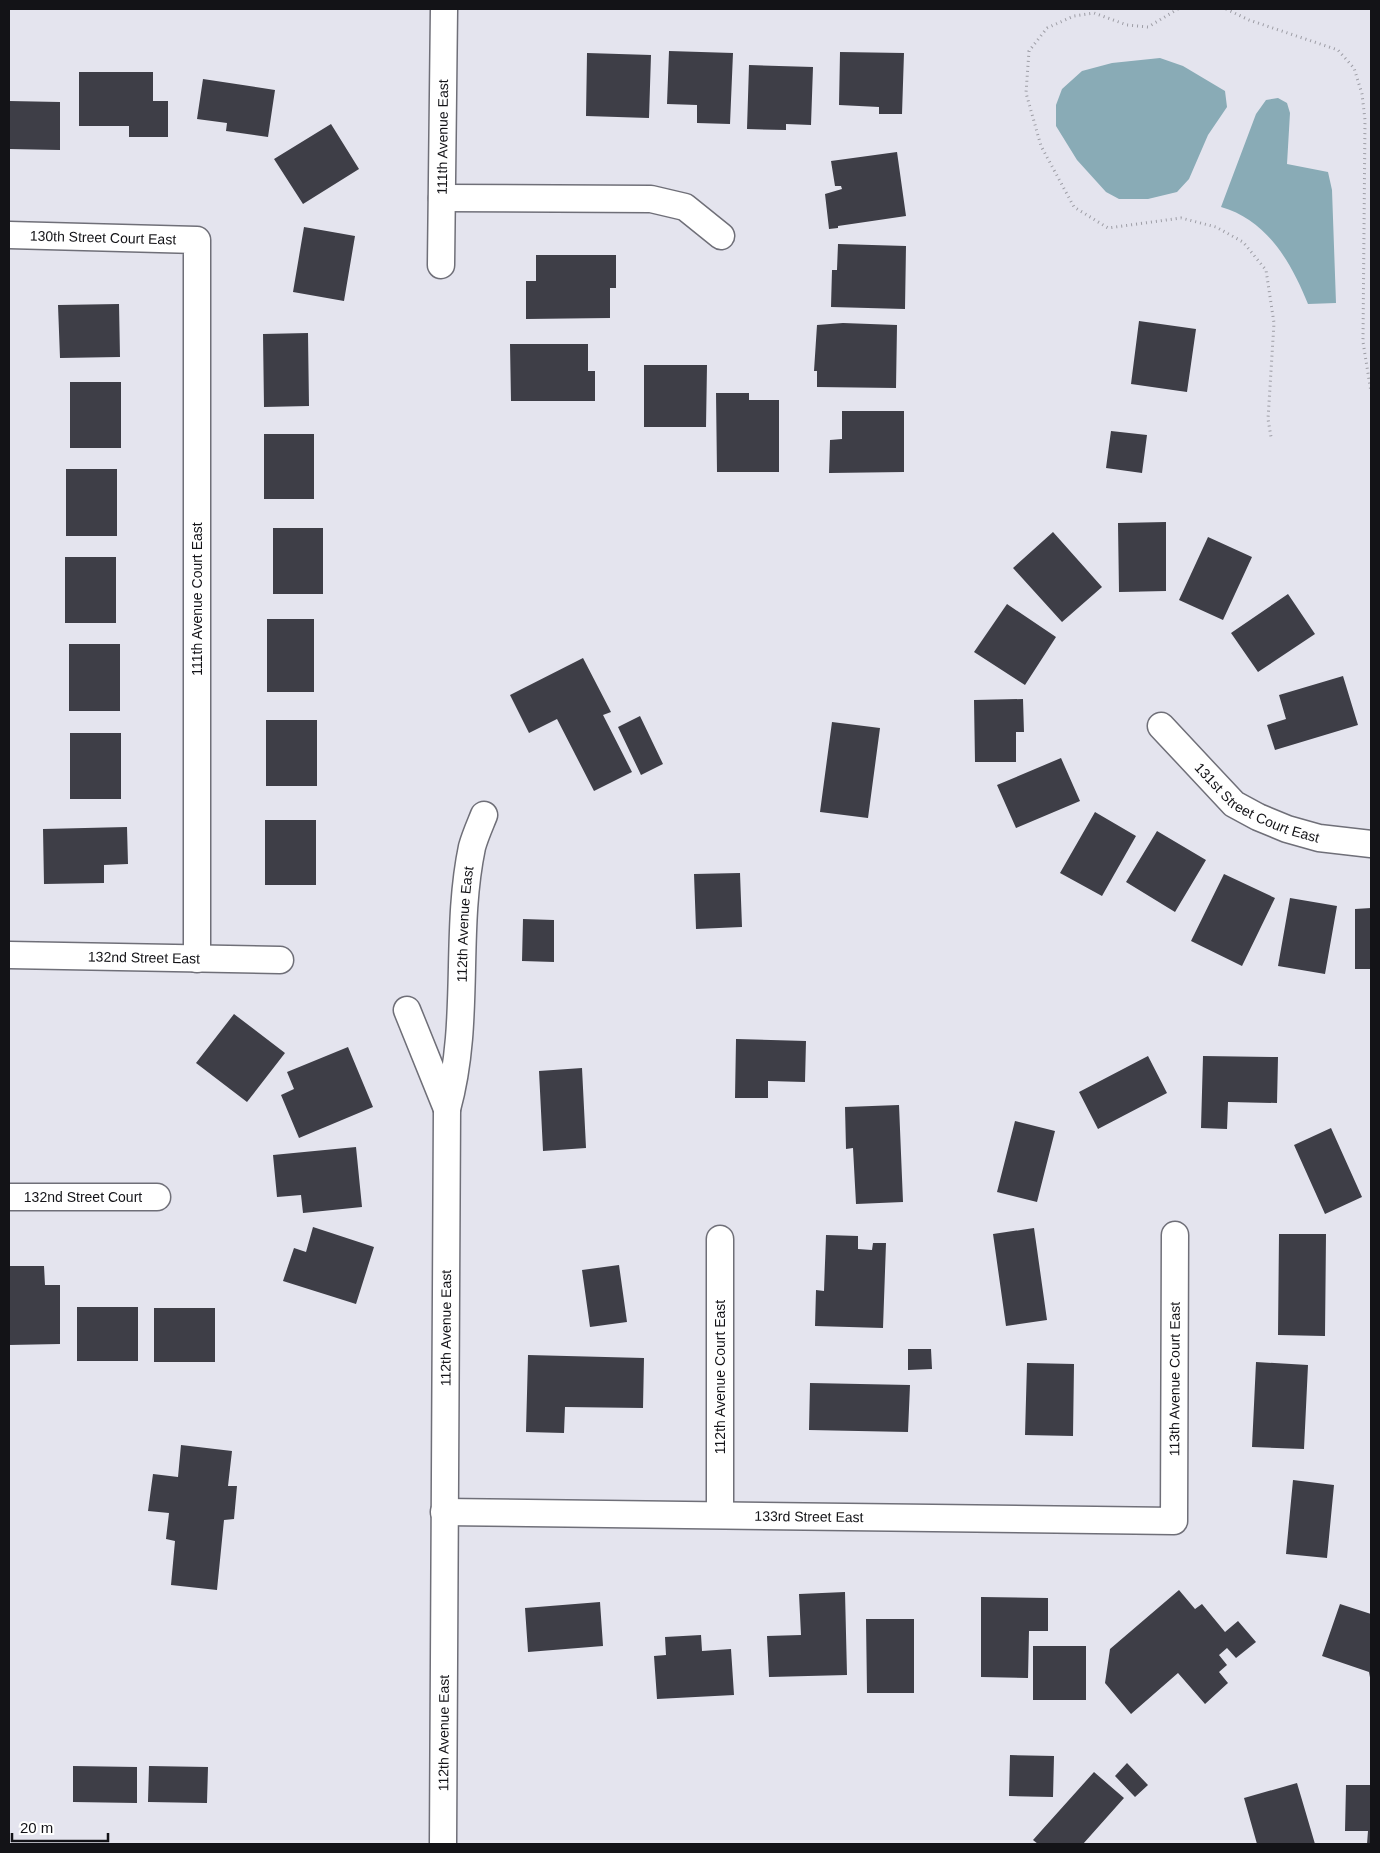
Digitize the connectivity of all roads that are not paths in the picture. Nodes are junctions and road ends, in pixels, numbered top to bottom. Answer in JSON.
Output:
{"nodes":[{"id":1,"x":444,"y":9,"type":"edge"},
{"id":2,"x":442,"y":198,"type":"junction"},
{"id":3,"x":9,"y":236,"type":"edge"},
{"id":4,"x":721,"y":236,"type":"dead end"},
{"id":5,"x":197,"y":240,"type":"joint"},
{"id":6,"x":441,"y":265,"type":"dead end"},
{"id":7,"x":1161,"y":726,"type":"dead end"},
{"id":8,"x":484,"y":815,"type":"dead end"},
{"id":9,"x":1371,"y":844,"type":"edge"},
{"id":10,"x":9,"y":955,"type":"edge"},
{"id":11,"x":197,"y":959,"type":"junction"},
{"id":12,"x":280,"y":960,"type":"dead end"},
{"id":13,"x":407,"y":1010,"type":"dead end"},
{"id":14,"x":448,"y":1109,"type":"junction"},
{"id":15,"x":9,"y":1197,"type":"edge"},
{"id":16,"x":157,"y":1197,"type":"dead end"},
{"id":17,"x":1176,"y":1235,"type":"dead end"},
{"id":18,"x":720,"y":1239,"type":"dead end"},
{"id":19,"x":444,"y":1512,"type":"junction"},
{"id":20,"x":720,"y":1514,"type":"junction"},
{"id":21,"x":1174,"y":1521,"type":"joint"},
{"id":22,"x":443,"y":1844,"type":"edge"}],
"edges":[{"from":1,"to":2,"type":"street","name":"111th Avenue East"},
{"from":2,"to":4,"type":"street"},
{"from":2,"to":6,"type":"street","name":"111th Avenue East"},
{"from":3,"to":5,"type":"street","name":"130th Street Court East"},
{"from":5,"to":11,"type":"street","name":"111th Avenue Court East"},
{"from":7,"to":9,"type":"street","name":"131st Street Court East"},
{"from":8,"to":14,"type":"street","name":"112th Avenue East"},
{"from":10,"to":11,"type":"street","name":"132nd Street East"},
{"from":11,"to":12,"type":"street","name":"132nd Street East"},
{"from":13,"to":14,"type":"street"},
{"from":14,"to":19,"type":"street","name":"112th Avenue East"},
{"from":15,"to":16,"type":"street","name":"132nd Street Court"},
{"from":17,"to":21,"type":"street","name":"113th Avenue Court East"},
{"from":18,"to":20,"type":"street","name":"112th Avenue Court East"},
{"from":19,"to":20,"type":"street","name":"133rd Street East"},
{"from":19,"to":22,"type":"street","name":"112th Avenue East"},
{"from":20,"to":21,"type":"street","name":"133rd Street East"}]}
